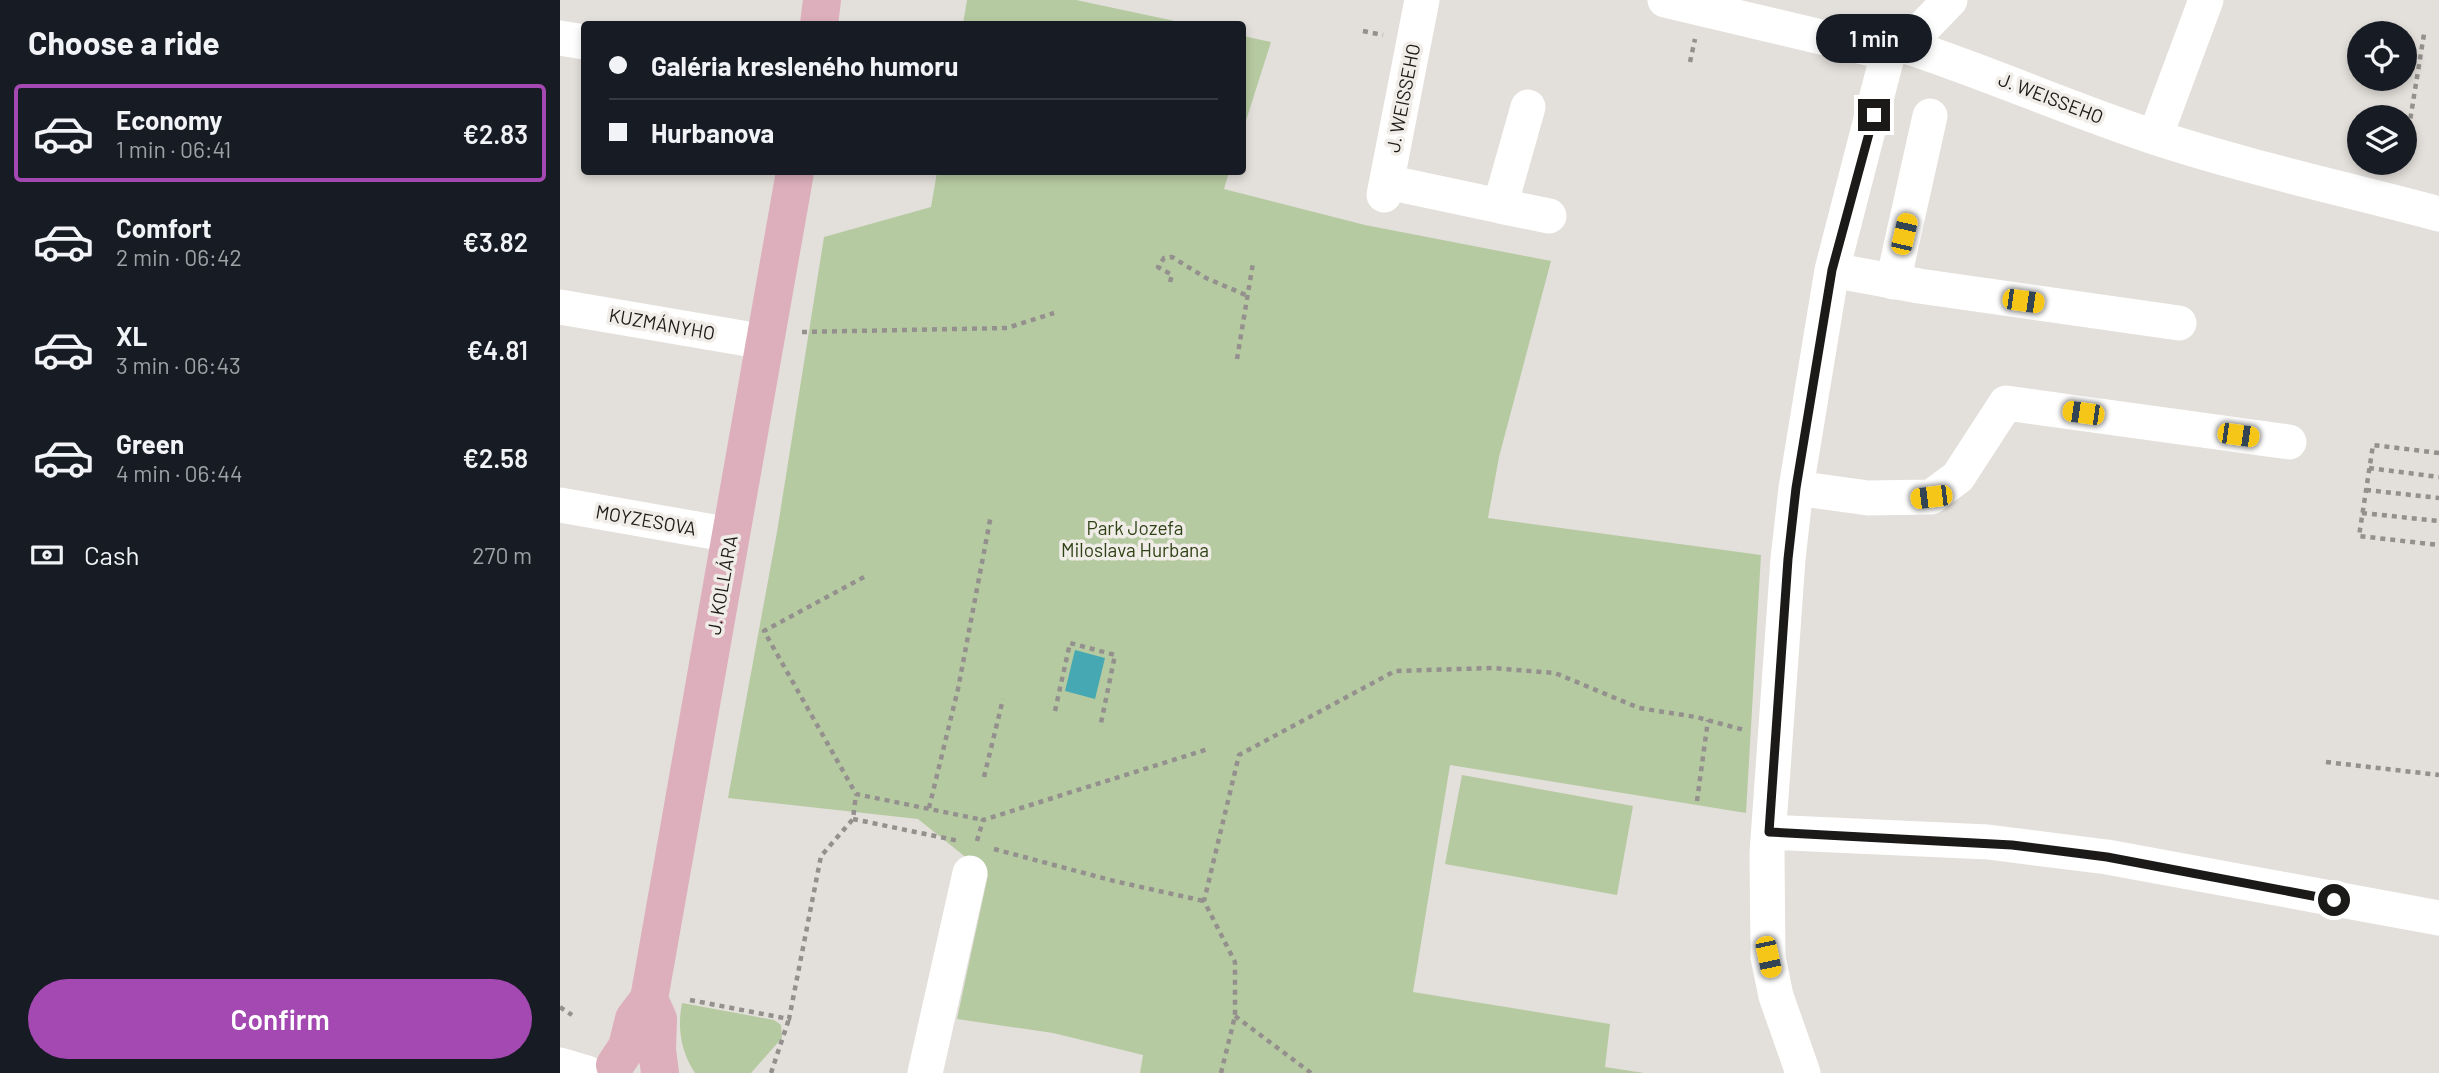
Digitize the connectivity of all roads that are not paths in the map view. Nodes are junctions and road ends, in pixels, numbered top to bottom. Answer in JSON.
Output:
{"nodes":[{"id":1,"x":822,"y":0,"type":"edge"},
{"id":2,"x":1422,"y":0,"type":"edge"},
{"id":3,"x":1665,"y":0,"type":"edge"},
{"id":4,"x":1950,"y":0,"type":"edge"},
{"id":5,"x":2206,"y":0,"type":"edge"},
{"id":6,"x":819,"y":21,"type":"edge"},
{"id":7,"x":560,"y":38,"type":"edge"},
{"id":8,"x":581,"y":42,"type":"edge"},
{"id":9,"x":1896,"y":49,"type":"junction"},
{"id":10,"x":1528,"y":107,"type":"dead end"},
{"id":11,"x":1930,"y":116,"type":"dead end"},
{"id":12,"x":2155,"y":137,"type":"junction"},
{"id":13,"x":795,"y":175,"type":"edge"},
{"id":14,"x":1500,"y":206,"type":"junction"},
{"id":15,"x":2439,"y":214,"type":"edge"},
{"id":16,"x":1549,"y":216,"type":"dead end"},
{"id":17,"x":1832,"y":270,"type":"junction"},
{"id":18,"x":1893,"y":282,"type":"junction"},
{"id":19,"x":560,"y":307,"type":"edge"},
{"id":20,"x":2179,"y":323,"type":"dead end"},
{"id":21,"x":783,"y":337,"type":"junction"},
{"id":22,"x":2289,"y":442,"type":"dead end"},
{"id":23,"x":1796,"y":488,"type":"junction"},
{"id":24,"x":560,"y":505,"type":"edge"},
{"id":25,"x":732,"y":535,"type":"junction"},
{"id":26,"x":1769,"y":832,"type":"junction"},
{"id":27,"x":970,"y":873,"type":"road end"},
{"id":28,"x":2439,"y":918,"type":"edge"},
{"id":29,"x":664,"y":999,"type":"junction"},
{"id":30,"x":560,"y":1065,"type":"edge"},
{"id":31,"x":611,"y":1071,"type":"edge"},
{"id":32,"x":660,"y":1073,"type":"edge"},
{"id":33,"x":925,"y":1073,"type":"edge"},
{"id":34,"x":1802,"y":1073,"type":"edge"}],
"edges":[{"from":1,"to":6,"type":"main road"},
{"from":2,"to":14,"type":"street","name":"J. WEISSEHO"},
{"from":3,"to":9,"type":"street","name":"J. WEISSEHO"},
{"from":4,"to":9,"type":"street"},
{"from":5,"to":12,"type":"street"},
{"from":7,"to":8,"type":"street"},
{"from":9,"to":12,"type":"street","name":"J. WEISSEHO"},
{"from":9,"to":17,"type":"street"},
{"from":10,"to":14,"type":"street"},
{"from":11,"to":18,"type":"street"},
{"from":12,"to":15,"type":"street","name":"J. WEISSEHO"},
{"from":13,"to":21,"type":"main road","name":"J. KOLLÁRA"},
{"from":14,"to":16,"type":"street"},
{"from":17,"to":18,"type":"street"},
{"from":17,"to":23,"type":"street"},
{"from":18,"to":20,"type":"street"},
{"from":19,"to":21,"type":"street","name":"KUZMÁNYHO"},
{"from":21,"to":25,"type":"main road","name":"J. KOLLÁRA"},
{"from":22,"to":23,"type":"street"},
{"from":23,"to":26,"type":"street"},
{"from":24,"to":25,"type":"street","name":"MOYZESOVA"},
{"from":25,"to":29,"type":"main road","name":"J. KOLLÁRA"},
{"from":26,"to":28,"type":"street"},
{"from":26,"to":34,"type":"street"},
{"from":27,"to":33,"type":"street"},
{"from":29,"to":31,"type":"main road","name":"J. KOLLÁRA"},
{"from":29,"to":32,"type":"main road","name":"J. KOLLÁRA"},
{"from":30,"to":31,"type":"street"}]}
